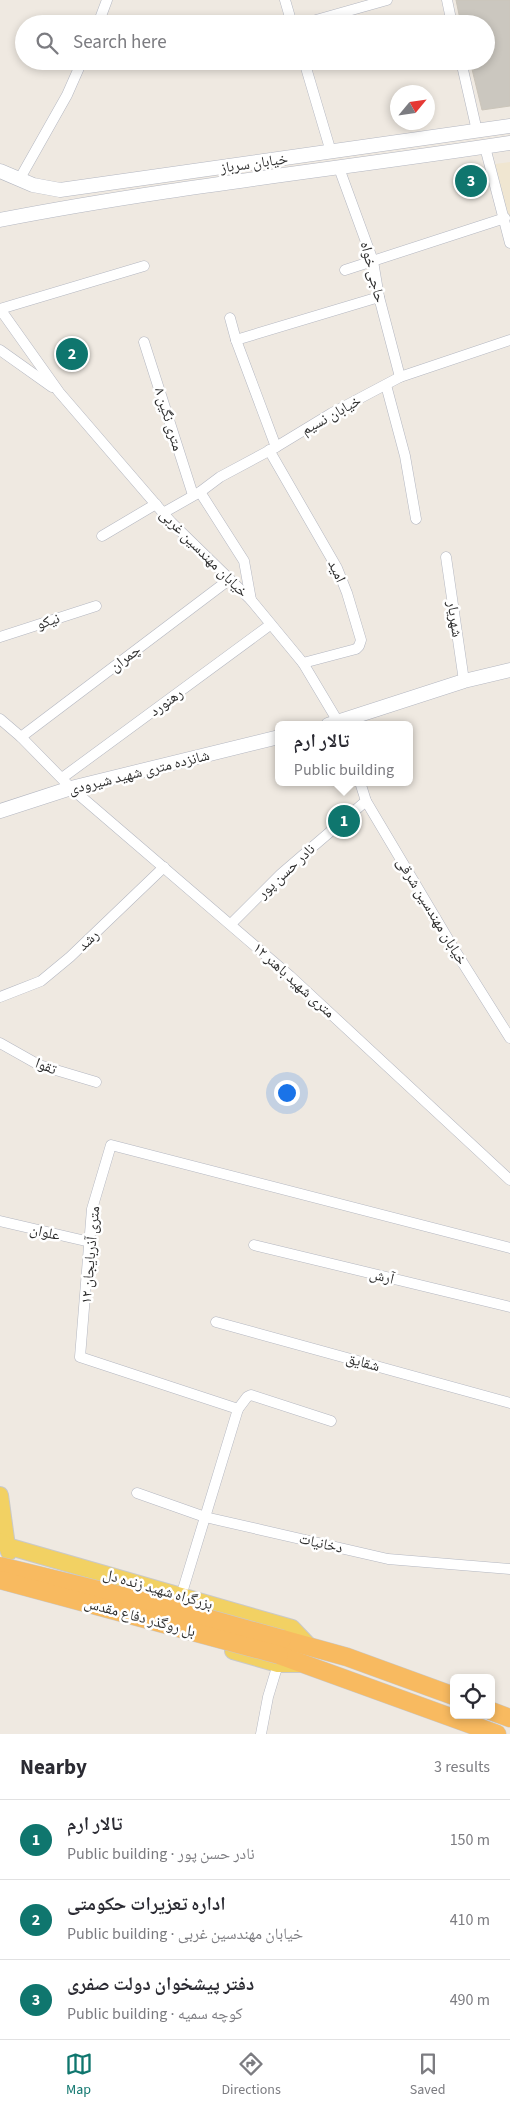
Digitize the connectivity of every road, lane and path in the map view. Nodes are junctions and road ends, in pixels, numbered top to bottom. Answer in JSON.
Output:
{"nodes":[{"id":1,"x":107,"y":0,"type":"edge"},
{"id":2,"x":285,"y":0,"type":"edge"},
{"id":3,"x":387,"y":0,"type":"edge"},
{"id":4,"x":447,"y":0,"type":"edge"},
{"id":5,"x":101,"y":15,"type":"edge"},
{"id":6,"x":290,"y":15,"type":"edge"},
{"id":7,"x":334,"y":15,"type":"edge"},
{"id":8,"x":450,"y":15,"type":"edge"},
{"id":9,"x":78,"y":70,"type":"edge"},
{"id":10,"x":307,"y":70,"type":"edge"},
{"id":11,"x":463,"y":70,"type":"edge"},
{"id":12,"x":510,"y":126,"type":"edge"},
{"id":13,"x":476,"y":131,"type":"junction"},
{"id":14,"x":510,"y":143,"type":"edge"},
{"id":15,"x":485,"y":147,"type":"junction"},
{"id":16,"x":331,"y":152,"type":"junction"},
{"id":17,"x":339,"y":168,"type":"junction"},
{"id":18,"x":0,"y":171,"type":"edge"},
{"id":19,"x":176,"y":174,"type":"junction"},
{"id":20,"x":19,"y":180,"type":"junction"},
{"id":21,"x":178,"y":190,"type":"junction"},
{"id":22,"x":505,"y":218,"type":"junction"},
{"id":23,"x":0,"y":220,"type":"edge"},
{"id":24,"x":510,"y":243,"type":"edge"},
{"id":25,"x":373,"y":261,"type":"junction"},
{"id":26,"x":144,"y":266,"type":"dead end"},
{"id":27,"x":345,"y":270,"type":"dead end"},
{"id":28,"x":379,"y":297,"type":"junction"},
{"id":29,"x":0,"y":310,"type":"edge"},
{"id":30,"x":230,"y":318,"type":"dead end"},
{"id":31,"x":236,"y":340,"type":"junction"},
{"id":32,"x":510,"y":340,"type":"edge"},
{"id":33,"x":144,"y":342,"type":"dead end"},
{"id":34,"x":0,"y":350,"type":"edge"},
{"id":35,"x":400,"y":377,"type":"junction"},
{"id":36,"x":386,"y":385,"type":"junction"},
{"id":37,"x":58,"y":392,"type":"junction"},
{"id":38,"x":272,"y":449,"type":"junction"},
{"id":39,"x":197,"y":493,"type":"junction"},
{"id":40,"x":156,"y":504,"type":"junction"},
{"id":41,"x":163,"y":513,"type":"junction"},
{"id":42,"x":416,"y":519,"type":"dead end"},
{"id":43,"x":102,"y":536,"type":"dead end"},
{"id":44,"x":446,"y":557,"type":"dead end"},
{"id":45,"x":230,"y":580,"type":"junction"},
{"id":46,"x":250,"y":600,"type":"junction"},
{"id":47,"x":96,"y":606,"type":"dead end"},
{"id":48,"x":270,"y":625,"type":"junction"},
{"id":49,"x":0,"y":637,"type":"edge"},
{"id":50,"x":303,"y":663,"type":"junction"},
{"id":51,"x":510,"y":670,"type":"edge"},
{"id":52,"x":464,"y":682,"type":"junction"},
{"id":53,"x":0,"y":719,"type":"edge"},
{"id":54,"x":333,"y":721,"type":"edge"},
{"id":55,"x":344,"y":721,"type":"edge"},
{"id":56,"x":20,"y":737,"type":"junction"},
{"id":57,"x":275,"y":738,"type":"edge"},
{"id":58,"x":67,"y":783,"type":"junction"},
{"id":59,"x":361,"y":786,"type":"edge"},
{"id":60,"x":366,"y":800,"type":"junction"},
{"id":61,"x":0,"y":811,"type":"edge"},
{"id":62,"x":164,"y":867,"type":"junction"},
{"id":63,"x":231,"y":924,"type":"junction"},
{"id":64,"x":0,"y":997,"type":"edge"},
{"id":65,"x":510,"y":1038,"type":"edge"},
{"id":66,"x":0,"y":1042,"type":"edge"},
{"id":67,"x":96,"y":1082,"type":"dead end"},
{"id":68,"x":510,"y":1180,"type":"edge"},
{"id":69,"x":0,"y":1221,"type":"edge"},
{"id":70,"x":90,"y":1242,"type":"junction"},
{"id":71,"x":254,"y":1245,"type":"dead end"},
{"id":72,"x":510,"y":1248,"type":"edge"},
{"id":73,"x":510,"y":1307,"type":"edge"},
{"id":74,"x":216,"y":1322,"type":"dead end"},
{"id":75,"x":510,"y":1402,"type":"edge"},
{"id":76,"x":238,"y":1409,"type":"junction"},
{"id":77,"x":332,"y":1421,"type":"dead end"},
{"id":78,"x":137,"y":1493,"type":"dead end"},
{"id":79,"x":0,"y":1495,"type":"edge"},
{"id":80,"x":205,"y":1517,"type":"junction"},
{"id":81,"x":3,"y":1544,"type":"edge"},
{"id":82,"x":48,"y":1558,"type":"junction"},
{"id":83,"x":0,"y":1566,"type":"edge"},
{"id":84,"x":510,"y":1570,"type":"edge"},
{"id":85,"x":0,"y":1582,"type":"edge"},
{"id":86,"x":43,"y":1596,"type":"junction"},
{"id":87,"x":181,"y":1596,"type":"junction"},
{"id":88,"x":310,"y":1647,"type":"junction"},
{"id":89,"x":280,"y":1653,"type":"junction"},
{"id":90,"x":450,"y":1695,"type":"edge"},
{"id":91,"x":495,"y":1712,"type":"edge"},
{"id":92,"x":510,"y":1718,"type":"edge"},
{"id":93,"x":261,"y":1734,"type":"edge"},
{"id":94,"x":497,"y":1734,"type":"edge"}],
"edges":[{"from":1,"to":5,"type":"street"},
{"from":2,"to":6,"type":"street"},
{"from":3,"to":7,"type":"street"},
{"from":4,"to":8,"type":"street"},
{"from":9,"to":20,"type":"street"},
{"from":10,"to":16,"type":"street"},
{"from":11,"to":13,"type":"street"},
{"from":12,"to":13,"type":"main road","name":"خیابان سرباز"},
{"from":13,"to":16,"type":"main road","name":"خیابان سرباز"},
{"from":14,"to":15,"type":"main road","name":"خیابان سرباز"},
{"from":15,"to":17,"type":"main road","name":"خیابان سرباز"},
{"from":15,"to":22,"type":"street"},
{"from":16,"to":19,"type":"main road","name":"خیابان سرباز"},
{"from":17,"to":21,"type":"main road","name":"خیابان سرباز"},
{"from":17,"to":25,"type":"street","name":"حاجی خواه"},
{"from":18,"to":20,"type":"main road","name":"خیابان سرباز"},
{"from":19,"to":20,"type":"main road","name":"خیابان سرباز"},
{"from":19,"to":21,"type":"main road"},
{"from":21,"to":23,"type":"main road","name":"خیابان سرباز"},
{"from":22,"to":24,"type":"street"},
{"from":22,"to":25,"type":"street"},
{"from":25,"to":27,"type":"street"},
{"from":25,"to":28,"type":"street","name":"حاجی خواه"},
{"from":26,"to":29,"type":"street"},
{"from":28,"to":31,"type":"street"},
{"from":28,"to":35,"type":"street","name":"حاجی خواه"},
{"from":29,"to":37,"type":"street"},
{"from":30,"to":31,"type":"street"},
{"from":31,"to":38,"type":"street"},
{"from":32,"to":35,"type":"street","name":"خیابان نسیم"},
{"from":33,"to":39,"type":"street","name":"۸ متری نگین"},
{"from":34,"to":37,"type":"street"},
{"from":35,"to":36,"type":"street","name":"خیابان نسیم"},
{"from":36,"to":38,"type":"street","name":"خیابان نسیم"},
{"from":36,"to":42,"type":"street"},
{"from":37,"to":40,"type":"street","name":"خیابان مهندسین غربی"},
{"from":38,"to":39,"type":"street","name":"خیابان نسیم"},
{"from":38,"to":50,"type":"street","name":"امید"},
{"from":39,"to":41,"type":"street","name":"خیابان نسیم"},
{"from":39,"to":46,"type":"street","name":"۸ متری نگین"},
{"from":40,"to":41,"type":"street","name":"خیابان مهندسین غربی"},
{"from":40,"to":43,"type":"street"},
{"from":41,"to":45,"type":"street","name":"خیابان مهندسین غربی"},
{"from":44,"to":52,"type":"street","name":"شهریار"},
{"from":45,"to":46,"type":"street","name":"خیابان مهندسین غربی"},
{"from":45,"to":56,"type":"street","name":"چمران"},
{"from":46,"to":48,"type":"street","name":"خیابان مهندسین غربی"},
{"from":47,"to":49,"type":"street","name":"نیکو"},
{"from":48,"to":50,"type":"street","name":"خیابان مهندسین غربی"},
{"from":48,"to":58,"type":"street","name":"رهنورد"},
{"from":50,"to":54,"type":"street","name":"خیابان مهندسین غربی"},
{"from":51,"to":52,"type":"main road"},
{"from":52,"to":55,"type":"main road"},
{"from":53,"to":56,"type":"street","name":"۱۲ متری شهید باهنر"},
{"from":56,"to":58,"type":"street","name":"۱۲ متری شهید باهنر"},
{"from":57,"to":58,"type":"main road","name":"شانزده متری شهید شیرودی"},
{"from":58,"to":61,"type":"main road","name":"شانزده متری شهید شیرودی"},
{"from":58,"to":62,"type":"street","name":"۱۲ متری شهید باهنر"},
{"from":59,"to":60,"type":"street","name":"خیابان مهندسین شرقی"},
{"from":60,"to":63,"type":"street","name":"نادر حسن پور"},
{"from":60,"to":65,"type":"street","name":"خیابان مهندسین شرقی"},
{"from":62,"to":63,"type":"street","name":"۱۲ متری شهید باهنر"},
{"from":62,"to":64,"type":"street","name":"رشد"},
{"from":63,"to":68,"type":"street","name":"۱۲ متری شهید باهنر"},
{"from":66,"to":67,"type":"street","name":"تقوا"},
{"from":69,"to":70,"type":"street","name":"علوان"},
{"from":70,"to":72,"type":"street","name":"۱۲ متری آذربایجان"},
{"from":70,"to":76,"type":"street","name":"۱۲ متری آذربایجان"},
{"from":71,"to":73,"type":"street","name":"آرش"},
{"from":74,"to":75,"type":"street","name":"شقایق"},
{"from":76,"to":77,"type":"street"},
{"from":76,"to":80,"type":"street"},
{"from":78,"to":80,"type":"street","name":"دخانیات"},
{"from":79,"to":81,"type":"main road"},
{"from":80,"to":84,"type":"street","name":"دخانیات"},
{"from":80,"to":87,"type":"street"},
{"from":81,"to":82,"type":"main road","name":"بزرگراه شهید زنده دل"},
{"from":81,"to":85,"type":"main road"},
{"from":82,"to":86,"type":"main road"},
{"from":82,"to":87,"type":"main road","name":"بزرگراه شهید زنده دل"},
{"from":83,"to":89,"type":"highway","bridge":true},
{"from":85,"to":86,"type":"main road"},
{"from":85,"to":89,"type":"highway","name":"بل روگذر دفاع مقدس","bridge":true},
{"from":86,"to":89,"type":"main road"},
{"from":87,"to":88,"type":"main road","name":"بزرگراه شهید زنده دل"},
{"from":88,"to":89,"type":"highway"},
{"from":88,"to":90,"type":"highway"},
{"from":89,"to":93,"type":"street"},
{"from":89,"to":94,"type":"highway"},
{"from":91,"to":92,"type":"highway"}]}
